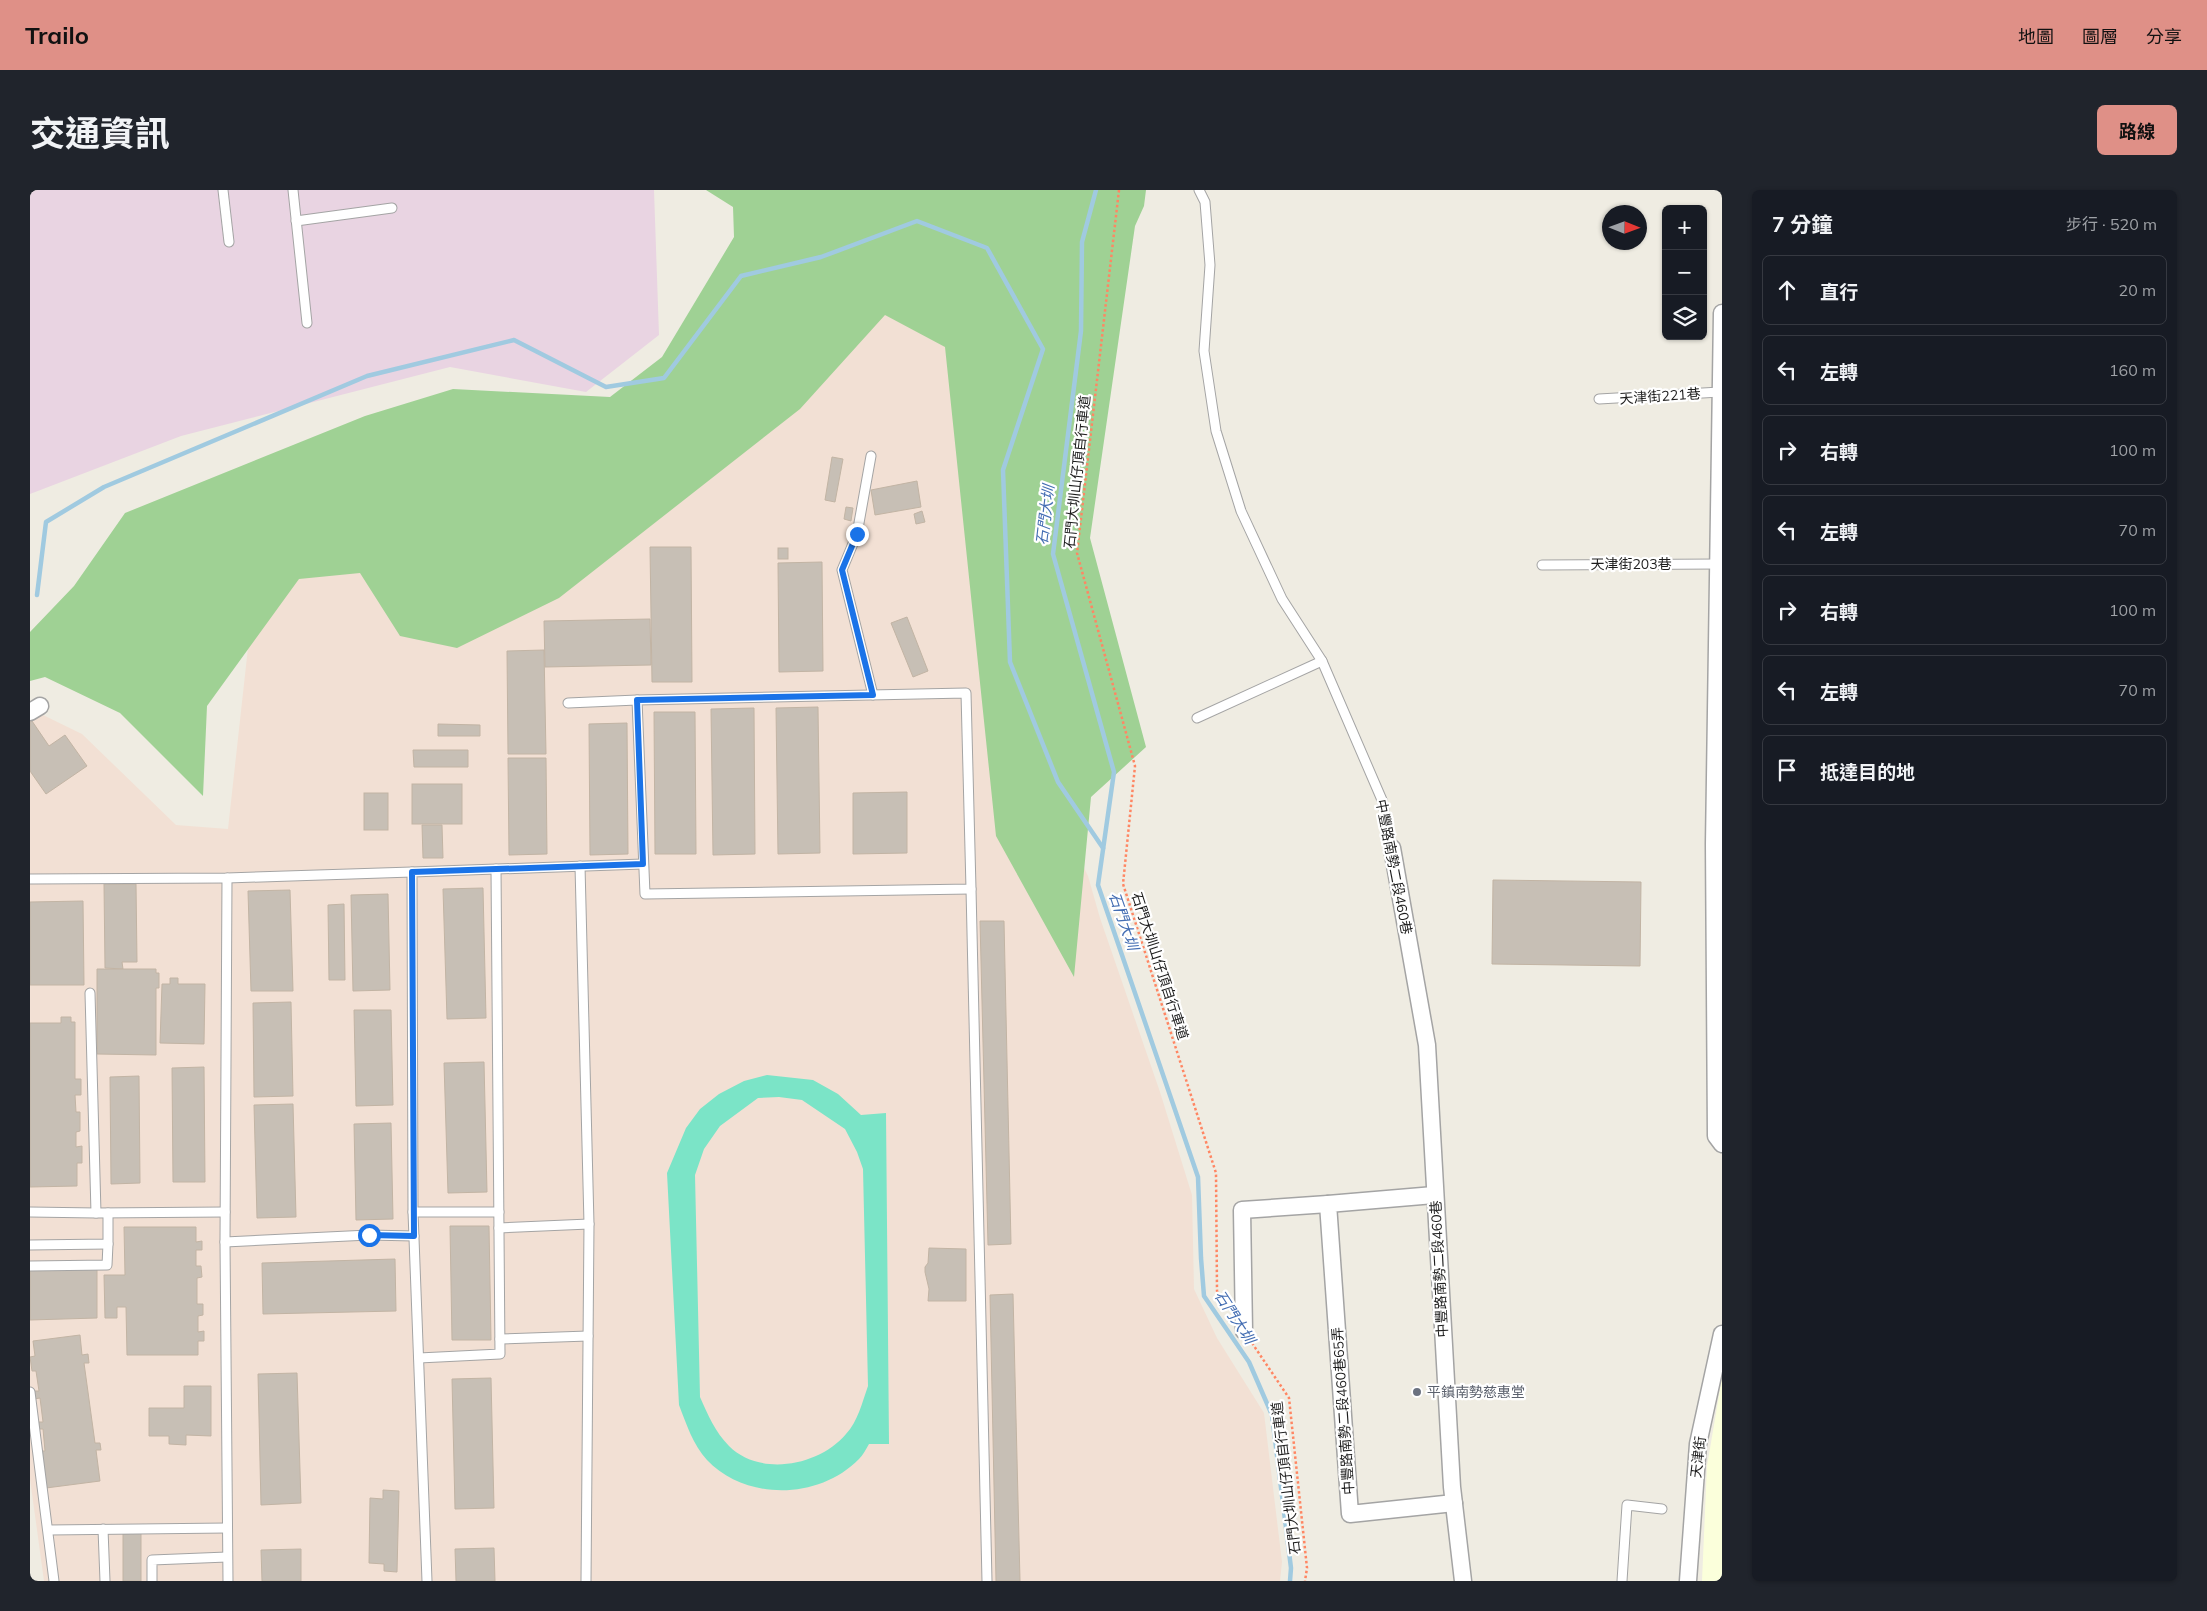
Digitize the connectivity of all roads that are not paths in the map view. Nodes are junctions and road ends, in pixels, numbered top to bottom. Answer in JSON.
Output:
{"nodes":[{"id":1,"x":222,"y":190,"type":"edge"},
{"id":2,"x":293,"y":190,"type":"edge"},
{"id":3,"x":1199,"y":190,"type":"edge"},
{"id":4,"x":392,"y":208,"type":"dead end"},
{"id":5,"x":296,"y":221,"type":"junction"},
{"id":6,"x":229,"y":242,"type":"dead end"},
{"id":7,"x":1722,"y":314,"type":"edge"},
{"id":8,"x":307,"y":323,"type":"dead end"},
{"id":9,"x":1721,"y":362,"type":"edge"},
{"id":10,"x":1599,"y":399,"type":"dead end"},
{"id":11,"x":1721,"y":400,"type":"edge"},
{"id":12,"x":871,"y":456,"type":"dead end"},
{"id":13,"x":1721,"y":564,"type":"edge"},
{"id":14,"x":1542,"y":565,"type":"dead end"},
{"id":15,"x":1322,"y":662,"type":"junction"},
{"id":16,"x":873,"y":695,"type":"junction"},
{"id":17,"x":637,"y":700,"type":"junction"},
{"id":18,"x":568,"y":703,"type":"dead end"},
{"id":19,"x":1197,"y":718,"type":"dead end"},
{"id":20,"x":1718,"y":844,"type":"edge"},
{"id":21,"x":1392,"y":848,"type":"joint"},
{"id":22,"x":643,"y":864,"type":"junction"},
{"id":23,"x":580,"y":866,"type":"junction"},
{"id":24,"x":496,"y":869,"type":"junction"},
{"id":25,"x":412,"y":872,"type":"junction"},
{"id":26,"x":227,"y":878,"type":"junction"},
{"id":27,"x":30,"y":879,"type":"edge"},
{"id":28,"x":970,"y":888,"type":"junction"},
{"id":29,"x":90,"y":993,"type":"dead end"},
{"id":30,"x":1722,"y":1144,"type":"edge"},
{"id":31,"x":1434,"y":1195,"type":"junction"},
{"id":32,"x":1328,"y":1204,"type":"junction"},
{"id":33,"x":30,"y":1212,"type":"edge"},
{"id":34,"x":225,"y":1212,"type":"junction"},
{"id":35,"x":414,"y":1212,"type":"junction"},
{"id":36,"x":499,"y":1212,"type":"junction"},
{"id":37,"x":96,"y":1213,"type":"junction"},
{"id":38,"x":108,"y":1213,"type":"junction"},
{"id":39,"x":589,"y":1224,"type":"junction"},
{"id":40,"x":499,"y":1228,"type":"junction"},
{"id":41,"x":414,"y":1236,"type":"junction"},
{"id":42,"x":225,"y":1242,"type":"junction"},
{"id":43,"x":108,"y":1244,"type":"junction"},
{"id":44,"x":30,"y":1245,"type":"edge"},
{"id":45,"x":30,"y":1266,"type":"edge"},
{"id":46,"x":1244,"y":1331,"type":"road end"},
{"id":47,"x":1722,"y":1334,"type":"edge"},
{"id":48,"x":588,"y":1336,"type":"junction"},
{"id":49,"x":500,"y":1339,"type":"junction"},
{"id":50,"x":419,"y":1358,"type":"junction"},
{"id":51,"x":30,"y":1392,"type":"edge"},
{"id":52,"x":1454,"y":1503,"type":"junction"},
{"id":53,"x":1662,"y":1509,"type":"dead end"},
{"id":54,"x":227,"y":1528,"type":"junction"},
{"id":55,"x":103,"y":1529,"type":"junction"},
{"id":56,"x":49,"y":1530,"type":"junction"},
{"id":57,"x":227,"y":1557,"type":"junction"},
{"id":58,"x":54,"y":1581,"type":"edge"},
{"id":59,"x":105,"y":1581,"type":"edge"},
{"id":60,"x":152,"y":1581,"type":"edge"},
{"id":61,"x":228,"y":1581,"type":"edge"},
{"id":62,"x":427,"y":1581,"type":"edge"},
{"id":63,"x":586,"y":1581,"type":"edge"},
{"id":64,"x":987,"y":1581,"type":"edge"},
{"id":65,"x":1463,"y":1581,"type":"edge"},
{"id":66,"x":1622,"y":1581,"type":"edge"},
{"id":67,"x":1688,"y":1581,"type":"edge"}],
"edges":[{"from":1,"to":6,"type":"lane"},
{"from":2,"to":5,"type":"lane"},
{"from":3,"to":15,"type":"lane","name":"中豐路南勢二段460巷"},
{"from":4,"to":5,"type":"lane"},
{"from":5,"to":8,"type":"lane"},
{"from":7,"to":9,"type":"street"},
{"from":9,"to":11,"type":"street"},
{"from":10,"to":11,"type":"lane","name":"天津街221巷"},
{"from":11,"to":13,"type":"street"},
{"from":12,"to":16,"type":"lane"},
{"from":13,"to":14,"type":"lane","name":"天津街203巷"},
{"from":13,"to":20,"type":"street"},
{"from":15,"to":19,"type":"lane"},
{"from":15,"to":21,"type":"lane","name":"中豐路南勢二段460巷"},
{"from":16,"to":17,"type":"lane"},
{"from":16,"to":28,"type":"lane"},
{"from":17,"to":18,"type":"lane"},
{"from":17,"to":22,"type":"lane"},
{"from":20,"to":30,"type":"street"},
{"from":21,"to":31,"type":"street","name":"中豐路南勢二段460巷"},
{"from":22,"to":23,"type":"lane"},
{"from":22,"to":28,"type":"lane"},
{"from":23,"to":24,"type":"lane"},
{"from":23,"to":39,"type":"lane"},
{"from":24,"to":25,"type":"lane"},
{"from":24,"to":36,"type":"lane"},
{"from":25,"to":26,"type":"lane"},
{"from":25,"to":35,"type":"lane"},
{"from":26,"to":27,"type":"lane"},
{"from":26,"to":34,"type":"lane"},
{"from":28,"to":64,"type":"lane"},
{"from":29,"to":37,"type":"lane"},
{"from":31,"to":32,"type":"street"},
{"from":31,"to":52,"type":"street","name":"中豐路南勢二段460巷"},
{"from":32,"to":46,"type":"street"},
{"from":32,"to":52,"type":"street","name":"中豐路南勢二段460巷65弄"},
{"from":33,"to":37,"type":"lane"},
{"from":34,"to":38,"type":"lane"},
{"from":34,"to":42,"type":"lane"},
{"from":35,"to":36,"type":"lane"},
{"from":35,"to":41,"type":"lane"},
{"from":36,"to":40,"type":"lane"},
{"from":37,"to":38,"type":"lane"},
{"from":38,"to":43,"type":"lane"},
{"from":39,"to":40,"type":"lane"},
{"from":39,"to":48,"type":"lane"},
{"from":40,"to":49,"type":"lane"},
{"from":41,"to":42,"type":"lane"},
{"from":41,"to":50,"type":"lane"},
{"from":42,"to":54,"type":"lane"},
{"from":43,"to":44,"type":"lane"},
{"from":43,"to":45,"type":"lane"},
{"from":47,"to":67,"type":"street","name":"天津街"},
{"from":48,"to":49,"type":"lane"},
{"from":48,"to":63,"type":"lane"},
{"from":49,"to":50,"type":"lane"},
{"from":50,"to":62,"type":"lane"},
{"from":51,"to":56,"type":"lane"},
{"from":52,"to":65,"type":"street","name":"中豐路南勢二段460巷"},
{"from":53,"to":66,"type":"lane"},
{"from":54,"to":55,"type":"lane"},
{"from":54,"to":57,"type":"lane"},
{"from":55,"to":56,"type":"lane"},
{"from":55,"to":59,"type":"lane"},
{"from":56,"to":58,"type":"lane"},
{"from":57,"to":60,"type":"lane"},
{"from":57,"to":61,"type":"lane"}]}
